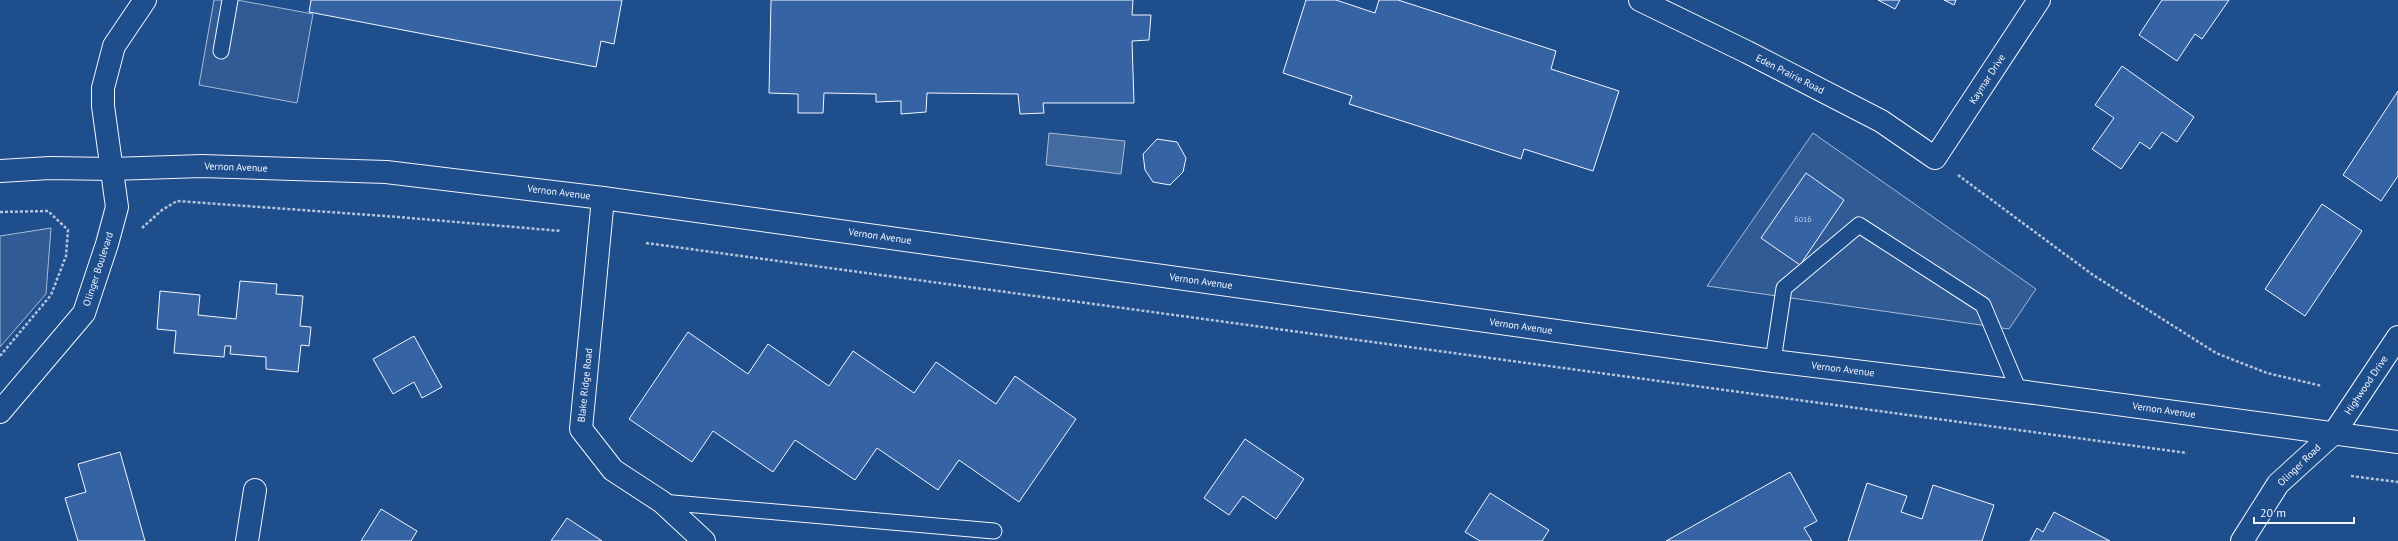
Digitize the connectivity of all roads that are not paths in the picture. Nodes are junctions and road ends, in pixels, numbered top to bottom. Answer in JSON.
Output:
{"nodes":[{"id":1,"x":145,"y":0,"type":"edge"},
{"id":2,"x":230,"y":0,"type":"edge"},
{"id":3,"x":1640,"y":0,"type":"edge"},
{"id":4,"x":2039,"y":0,"type":"edge"},
{"id":5,"x":221,"y":51,"type":"dead end"},
{"id":6,"x":1935,"y":158,"type":"joint"},
{"id":7,"x":112,"y":169,"type":"junction"},
{"id":8,"x":0,"y":171,"type":"edge"},
{"id":9,"x":603,"y":198,"type":"junction"},
{"id":10,"x":2398,"y":337,"type":"edge"},
{"id":11,"x":1773,"y":361,"type":"junction"},
{"id":12,"x":2019,"y":391,"type":"junction"},
{"id":13,"x":0,"y":412,"type":"edge"},
{"id":14,"x":2334,"y":433,"type":"junction"},
{"id":15,"x":2398,"y":442,"type":"edge"},
{"id":16,"x":255,"y":490,"type":"dead end"},
{"id":17,"x":662,"y":502,"type":"junction"},
{"id":18,"x":994,"y":531,"type":"dead end"},
{"id":19,"x":246,"y":541,"type":"edge"},
{"id":20,"x":704,"y":541,"type":"edge"},
{"id":21,"x":2242,"y":541,"type":"edge"}],
"edges":[{"from":1,"to":7,"type":"main road","name":"Olinger Boulevard"},
{"from":2,"to":5,"type":"lane"},
{"from":3,"to":6,"type":"main road","name":"Eden Prairie Road"},
{"from":4,"to":6,"type":"main road","name":"Kaymar Drive"},
{"from":7,"to":8,"type":"main road","name":"Vernon Avenue"},
{"from":7,"to":9,"type":"main road","name":"Vernon Avenue"},
{"from":7,"to":13,"type":"main road","name":"Olinger Boulevard"},
{"from":9,"to":11,"type":"main road","name":"Vernon Avenue"},
{"from":9,"to":17,"type":"main road","name":"Blake Ridge Road"},
{"from":10,"to":14,"type":"main road","name":"Highwood Drive"},
{"from":11,"to":12,"type":"main road","name":"Vernon Avenue"},
{"from":11,"to":12,"type":"lane"},
{"from":12,"to":14,"type":"main road","name":"Vernon Avenue"},
{"from":14,"to":15,"type":"main road","name":"Vernon Avenue"},
{"from":14,"to":21,"type":"main road","name":"Olinger Road"},
{"from":16,"to":19,"type":"main road"},
{"from":17,"to":18,"type":"lane"},
{"from":17,"to":20,"type":"main road","name":"Blake Ridge Road"}]}
